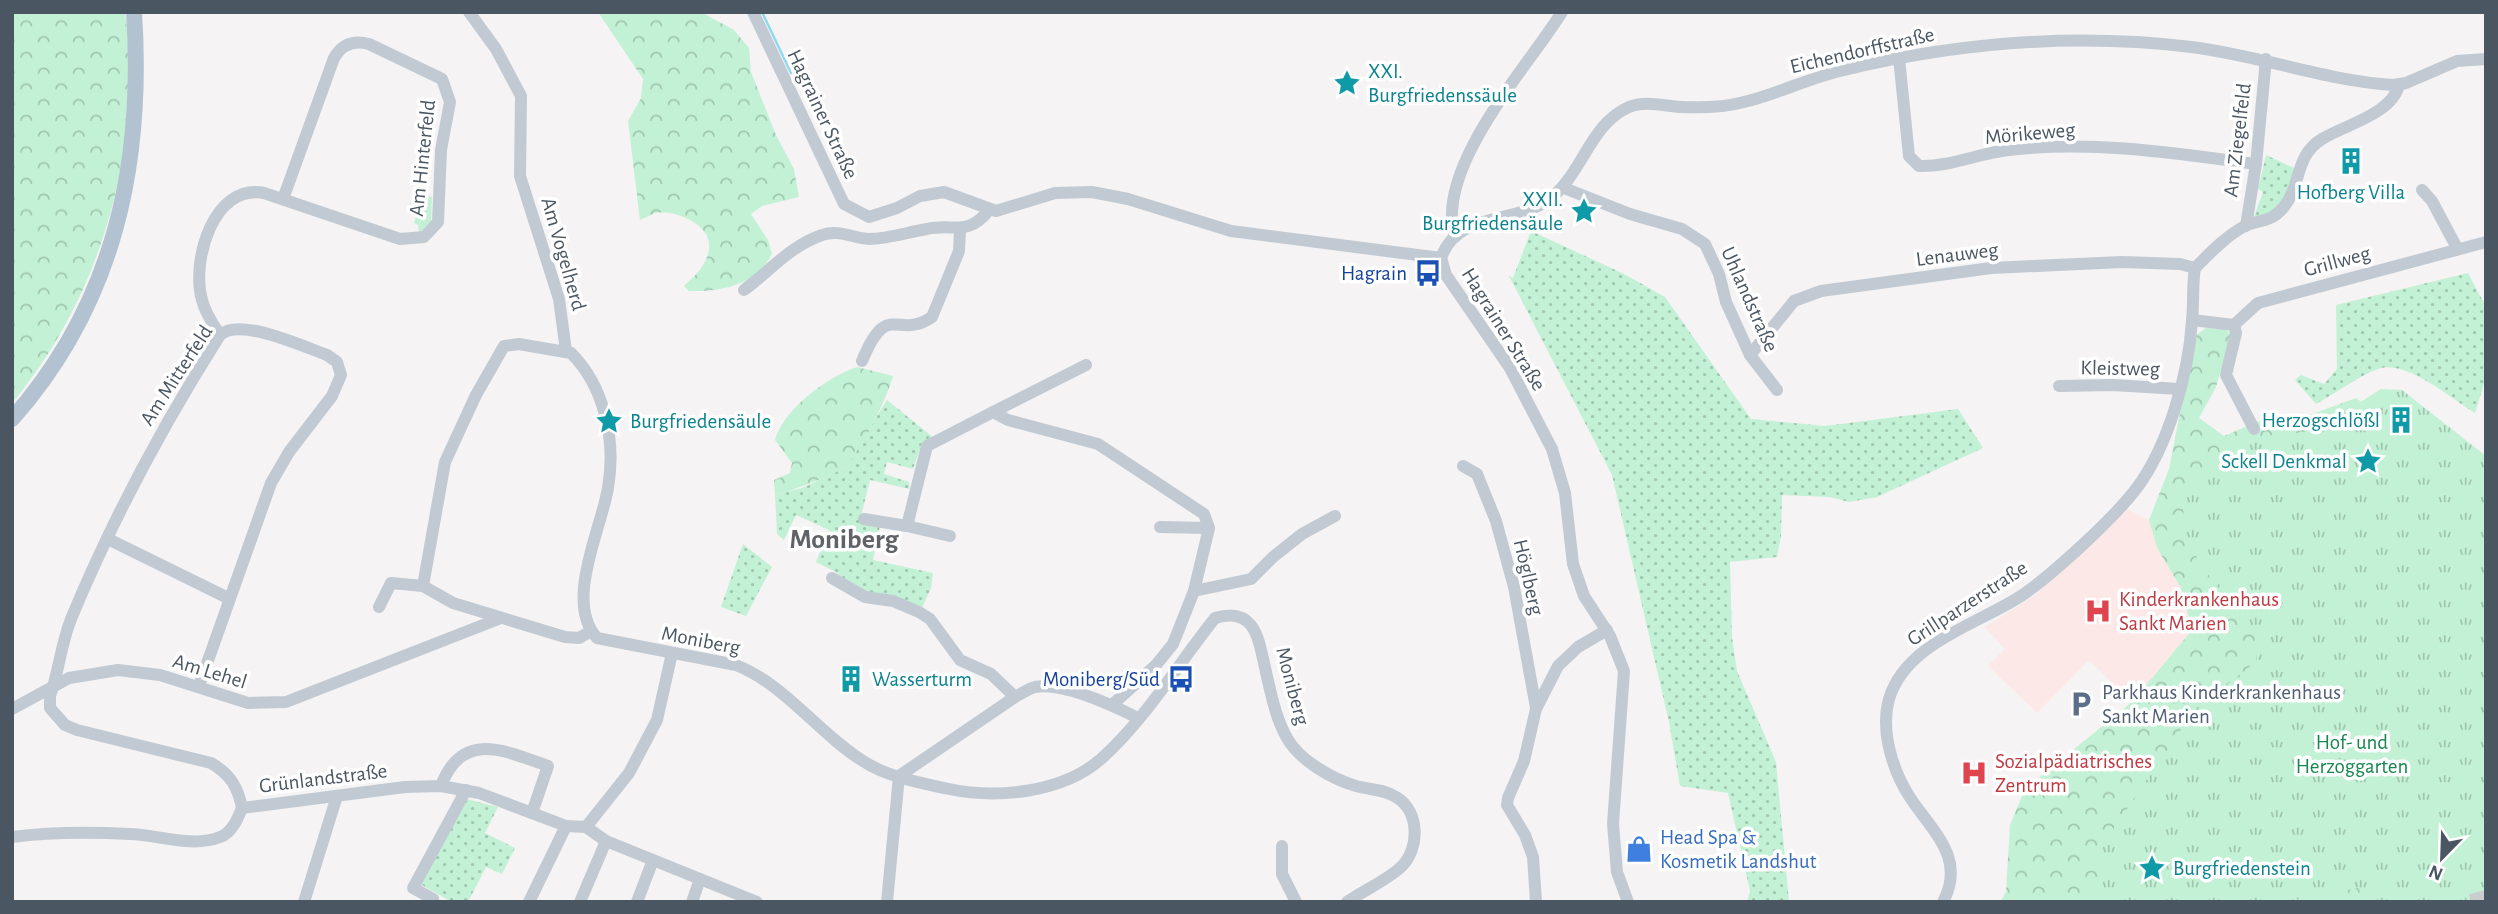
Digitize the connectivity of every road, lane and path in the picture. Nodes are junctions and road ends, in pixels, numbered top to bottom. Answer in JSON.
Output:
{"nodes":[{"id":1,"x":134,"y":12,"type":"edge"},
{"id":2,"x":469,"y":12,"type":"edge"},
{"id":3,"x":753,"y":12,"type":"edge"},
{"id":4,"x":1562,"y":12,"type":"edge"},
{"id":5,"x":1899,"y":58,"type":"junction"},
{"id":6,"x":2486,"y":59,"type":"edge"},
{"id":7,"x":2266,"y":60,"type":"junction"},
{"id":8,"x":2399,"y":85,"type":"junction"},
{"id":9,"x":2256,"y":164,"type":"junction"},
{"id":10,"x":1564,"y":188,"type":"junction"},
{"id":11,"x":2422,"y":190,"type":"dead end"},
{"id":12,"x":283,"y":199,"type":"junction"},
{"id":13,"x":989,"y":210,"type":"junction"},
{"id":14,"x":2246,"y":226,"type":"junction"},
{"id":15,"x":960,"y":230,"type":"junction"},
{"id":16,"x":1454,"y":234,"type":"junction"},
{"id":17,"x":2486,"y":242,"type":"edge"},
{"id":18,"x":2457,"y":248,"type":"junction"},
{"id":19,"x":1441,"y":258,"type":"junction"},
{"id":20,"x":2195,"y":268,"type":"junction"},
{"id":21,"x":744,"y":290,"type":"dead end"},
{"id":22,"x":2192,"y":320,"type":"junction"},
{"id":23,"x":2234,"y":325,"type":"junction"},
{"id":24,"x":220,"y":335,"type":"junction"},
{"id":25,"x":566,"y":351,"type":"junction"},
{"id":26,"x":1751,"y":355,"type":"junction"},
{"id":27,"x":862,"y":361,"type":"dead end"},
{"id":28,"x":1086,"y":365,"type":"dead end"},
{"id":29,"x":2059,"y":386,"type":"dead end"},
{"id":30,"x":2179,"y":389,"type":"junction"},
{"id":31,"x":1777,"y":390,"type":"dead end"},
{"id":32,"x":993,"y":412,"type":"junction"},
{"id":33,"x":12,"y":419,"type":"edge"},
{"id":34,"x":2254,"y":429,"type":"dead end"},
{"id":35,"x":1463,"y":466,"type":"dead end"},
{"id":36,"x":1335,"y":516,"type":"dead end"},
{"id":37,"x":864,"y":519,"type":"dead end"},
{"id":38,"x":907,"y":526,"type":"junction"},
{"id":39,"x":1160,"y":527,"type":"dead end"},
{"id":40,"x":1209,"y":528,"type":"junction"},
{"id":41,"x":950,"y":536,"type":"dead end"},
{"id":42,"x":108,"y":539,"type":"junction"},
{"id":43,"x":832,"y":578,"type":"dead end"},
{"id":44,"x":423,"y":586,"type":"junction"},
{"id":45,"x":1194,"y":591,"type":"junction"},
{"id":46,"x":228,"y":598,"type":"junction"},
{"id":47,"x":379,"y":607,"type":"dead end"},
{"id":48,"x":501,"y":618,"type":"junction"},
{"id":49,"x":1606,"y":630,"type":"junction"},
{"id":50,"x":591,"y":631,"type":"junction"},
{"id":51,"x":673,"y":653,"type":"junction"},
{"id":52,"x":54,"y":684,"type":"junction"},
{"id":53,"x":199,"y":686,"type":"junction"},
{"id":54,"x":1015,"y":697,"type":"junction"},
{"id":55,"x":1112,"y":705,"type":"junction"},
{"id":56,"x":12,"y":709,"type":"edge"},
{"id":57,"x":1536,"y":709,"type":"junction"},
{"id":58,"x":1138,"y":718,"type":"junction"},
{"id":59,"x":899,"y":776,"type":"junction"},
{"id":60,"x":441,"y":786,"type":"junction"},
{"id":61,"x":466,"y":790,"type":"junction"},
{"id":62,"x":337,"y":796,"type":"junction"},
{"id":63,"x":242,"y":808,"type":"junction"},
{"id":64,"x":532,"y":813,"type":"junction"},
{"id":65,"x":566,"y":826,"type":"junction"},
{"id":66,"x":586,"y":827,"type":"junction"},
{"id":67,"x":12,"y":837,"type":"edge"},
{"id":68,"x":606,"y":842,"type":"junction"},
{"id":69,"x":1282,"y":846,"type":"dead end"},
{"id":70,"x":653,"y":860,"type":"junction"},
{"id":71,"x":700,"y":879,"type":"junction"},
{"id":72,"x":751,"y":901,"type":"edge"},
{"id":73,"x":304,"y":902,"type":"edge"},
{"id":74,"x":432,"y":902,"type":"edge"},
{"id":75,"x":529,"y":902,"type":"edge"},
{"id":76,"x":580,"y":902,"type":"edge"},
{"id":77,"x":637,"y":902,"type":"edge"},
{"id":78,"x":692,"y":902,"type":"edge"},
{"id":79,"x":887,"y":902,"type":"edge"},
{"id":80,"x":1296,"y":902,"type":"edge"},
{"id":81,"x":1347,"y":902,"type":"edge"},
{"id":82,"x":1536,"y":902,"type":"edge"},
{"id":83,"x":1628,"y":902,"type":"edge"},
{"id":84,"x":1943,"y":902,"type":"edge"}],
"edges":[{"from":1,"to":33,"type":"main road"},
{"from":2,"to":25,"type":"street","name":"Am Vogelherd"},
{"from":3,"to":13,"type":"street","name":"Hagrainer Straße"},
{"from":4,"to":16,"type":"street"},
{"from":5,"to":7,"type":"street","name":"Eichendorffstraße"},
{"from":5,"to":9,"type":"street","name":"Mörikeweg"},
{"from":5,"to":10,"type":"street","name":"Eichendorffstraße"},
{"from":6,"to":8,"type":"street"},
{"from":7,"to":8,"type":"street","name":"Eichendorffstraße"},
{"from":7,"to":9,"type":"street","name":"Am Ziegelfeld"},
{"from":8,"to":14,"type":"street"},
{"from":9,"to":14,"type":"street","name":"Am Ziegelfeld"},
{"from":10,"to":16,"type":"street","name":"Eichendorffstraße"},
{"from":10,"to":26,"type":"street","name":"Uhlandstraße"},
{"from":11,"to":18,"type":"street"},
{"from":12,"to":12,"type":"street","name":"Am Hinterfeld"},
{"from":12,"to":24,"type":"street","name":"Am Hinterfeld"},
{"from":13,"to":15,"type":"street","name":"Hagrainer Straße"},
{"from":13,"to":19,"type":"street","name":"Hagrainer Straße"},
{"from":14,"to":20,"type":"street"},
{"from":15,"to":21,"type":"street"},
{"from":15,"to":27,"type":"street"},
{"from":16,"to":19,"type":"street"},
{"from":17,"to":18,"type":"street","name":"Grillweg"},
{"from":18,"to":23,"type":"street","name":"Grillweg"},
{"from":19,"to":49,"type":"street","name":"Hagrainer Straße"},
{"from":20,"to":22,"type":"street","name":"Grillparzerstraße"},
{"from":20,"to":26,"type":"street","name":"Lenauweg"},
{"from":22,"to":23,"type":"street"},
{"from":22,"to":30,"type":"street","name":"Grillparzerstraße"},
{"from":23,"to":34,"type":"street"},
{"from":24,"to":42,"type":"street","name":"Am Mitterfeld"},
{"from":24,"to":46,"type":"street","name":"Am Mitterfeld"},
{"from":25,"to":44,"type":"street"},
{"from":25,"to":50,"type":"street"},
{"from":26,"to":31,"type":"street","name":"Uhlandstraße"},
{"from":28,"to":32,"type":"street"},
{"from":29,"to":30,"type":"street","name":"Kleistweg"},
{"from":30,"to":84,"type":"street","name":"Grillparzerstraße"},
{"from":32,"to":38,"type":"street"},
{"from":32,"to":40,"type":"street"},
{"from":35,"to":57,"type":"street","name":"Höglberg"},
{"from":36,"to":45,"type":"street"},
{"from":37,"to":38,"type":"street"},
{"from":38,"to":41,"type":"street"},
{"from":39,"to":40,"type":"street"},
{"from":40,"to":45,"type":"street"},
{"from":42,"to":46,"type":"street"},
{"from":42,"to":52,"type":"street","name":"Am Mitterfeld"},
{"from":43,"to":54,"type":"street"},
{"from":44,"to":47,"type":"street"},
{"from":44,"to":48,"type":"street"},
{"from":45,"to":55,"type":"street"},
{"from":46,"to":53,"type":"street","name":"Am Mitterfeld"},
{"from":48,"to":50,"type":"street"},
{"from":48,"to":53,"type":"street","name":"Am Lehel"},
{"from":49,"to":57,"type":"street","name":"Höglberg"},
{"from":49,"to":83,"type":"street","name":"Hagrainer Straße"},
{"from":50,"to":51,"type":"street","name":"Moniberg"},
{"from":51,"to":59,"type":"street","name":"Moniberg"},
{"from":51,"to":66,"type":"street"},
{"from":52,"to":53,"type":"street","name":"Am Lehel"},
{"from":52,"to":56,"type":"street","name":"Am Lehel"},
{"from":52,"to":63,"type":"street"},
{"from":54,"to":55,"type":"street"},
{"from":54,"to":59,"type":"street"},
{"from":55,"to":58,"type":"street"},
{"from":57,"to":82,"type":"street","name":"Höglberg"},
{"from":58,"to":59,"type":"street","name":"Moniberg"},
{"from":58,"to":81,"type":"street","name":"Moniberg"},
{"from":59,"to":79,"type":"street"},
{"from":60,"to":61,"type":"street","name":"Grünlandstraße"},
{"from":60,"to":62,"type":"street","name":"Grünlandstraße"},
{"from":60,"to":64,"type":"street"},
{"from":61,"to":64,"type":"street","name":"Grünlandstraße"},
{"from":61,"to":74,"type":"street"},
{"from":62,"to":63,"type":"street","name":"Grünlandstraße"},
{"from":62,"to":73,"type":"street"},
{"from":63,"to":67,"type":"street","name":"Grünlandstraße"},
{"from":64,"to":65,"type":"street","name":"Grünlandstraße"},
{"from":65,"to":66,"type":"street","name":"Grünlandstraße"},
{"from":65,"to":75,"type":"street"},
{"from":66,"to":68,"type":"street"},
{"from":68,"to":70,"type":"street"},
{"from":68,"to":76,"type":"street"},
{"from":69,"to":80,"type":"street"},
{"from":70,"to":71,"type":"street"},
{"from":70,"to":77,"type":"street"},
{"from":71,"to":72,"type":"street"},
{"from":71,"to":78,"type":"street"}]}
